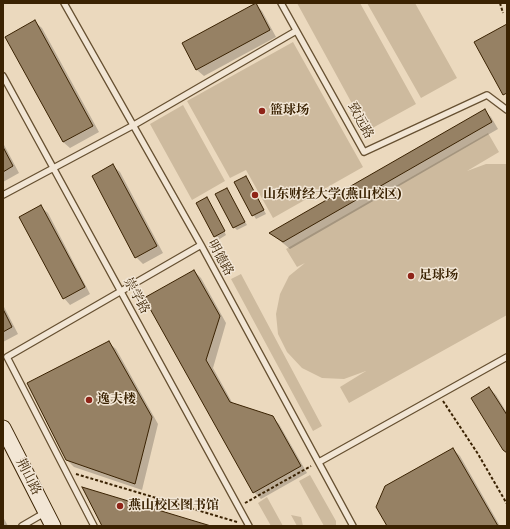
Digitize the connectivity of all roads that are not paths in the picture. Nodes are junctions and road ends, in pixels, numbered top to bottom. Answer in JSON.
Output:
{"nodes":[{"id":1,"x":64,"y":3,"type":"edge"},
{"id":2,"x":281,"y":3,"type":"edge"},
{"id":3,"x":296,"y":30,"type":"junction"},
{"id":4,"x":3,"y":76,"type":"edge"},
{"id":5,"x":507,"y":110,"type":"edge"},
{"id":6,"x":134,"y":125,"type":"junction"},
{"id":7,"x":54,"y":168,"type":"junction"},
{"id":8,"x":3,"y":195,"type":"edge"},
{"id":9,"x":200,"y":245,"type":"junction"},
{"id":10,"x":121,"y":291,"type":"junction"},
{"id":11,"x":507,"y":357,"type":"edge"},
{"id":12,"x":3,"y":428,"type":"edge"},
{"id":13,"x":319,"y":462,"type":"junction"},
{"id":14,"x":46,"y":512,"type":"junction"},
{"id":15,"x":22,"y":526,"type":"edge"},
{"id":16,"x":53,"y":526,"type":"edge"},
{"id":17,"x":94,"y":526,"type":"edge"},
{"id":18,"x":249,"y":526,"type":"edge"},
{"id":19,"x":353,"y":526,"type":"edge"}],
"edges":[{"from":1,"to":6,"type":"lane","name":"明德路"},
{"from":2,"to":3,"type":"lane","name":"致远路"},
{"from":3,"to":5,"type":"lane","name":"致远路"},
{"from":3,"to":6,"type":"lane"},
{"from":4,"to":7,"type":"lane","name":"崇学路"},
{"from":6,"to":7,"type":"lane"},
{"from":6,"to":9,"type":"lane","name":"明德路"},
{"from":7,"to":8,"type":"lane"},
{"from":7,"to":10,"type":"lane","name":"崇学路"},
{"from":9,"to":10,"type":"lane"},
{"from":9,"to":13,"type":"lane","name":"明德路"},
{"from":10,"to":17,"type":"lane"},
{"from":10,"to":18,"type":"lane","name":"崇学路"},
{"from":11,"to":13,"type":"lane"},
{"from":12,"to":14,"type":"main road","name":"荆山路"},
{"from":13,"to":19,"type":"lane","name":"明德路"},
{"from":14,"to":15,"type":"lane"},
{"from":14,"to":16,"type":"main road","name":"荆山路"}]}
